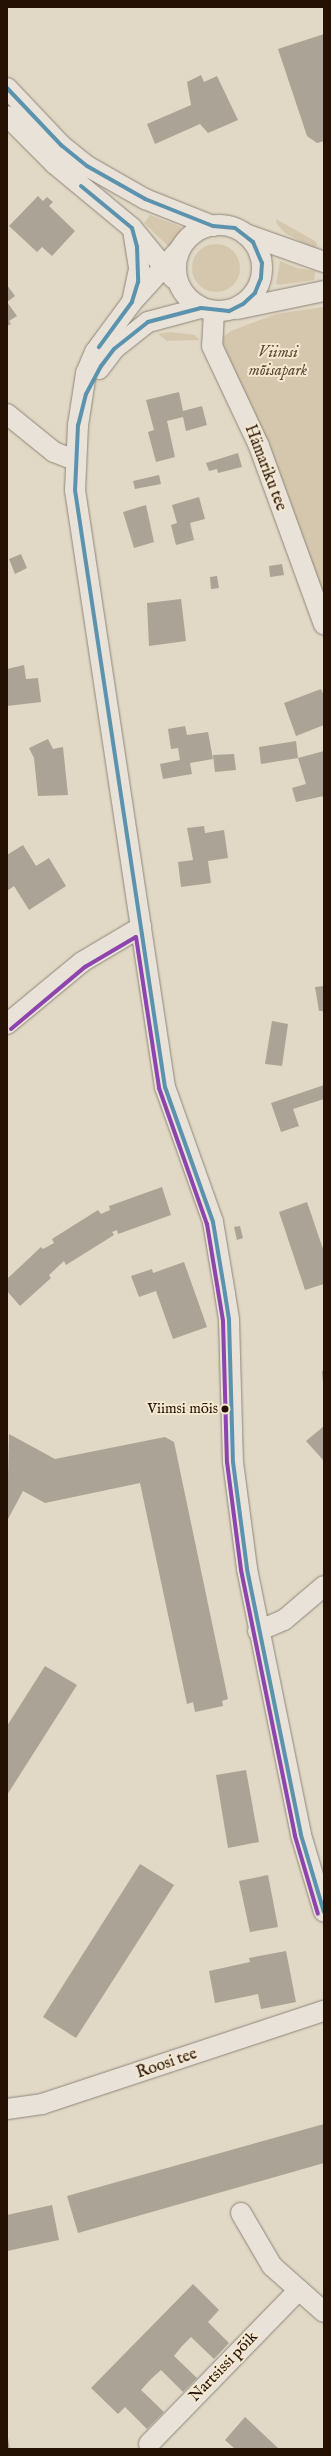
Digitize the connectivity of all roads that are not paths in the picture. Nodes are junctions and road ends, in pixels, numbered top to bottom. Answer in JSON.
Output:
{"nodes":[{"id":1,"x":7,"y":88,"type":"edge"},
{"id":2,"x":7,"y":116,"type":"edge"},
{"id":3,"x":213,"y":226,"type":"junction"},
{"id":4,"x":132,"y":228,"type":"junction"},
{"id":5,"x":245,"y":234,"type":"junction"},
{"id":6,"x":181,"y":248,"type":"junction"},
{"id":7,"x":324,"y":262,"type":"edge"},
{"id":8,"x":166,"y":266,"type":"junction"},
{"id":9,"x":181,"y":289,"type":"junction"},
{"id":10,"x":324,"y":290,"type":"edge"},
{"id":11,"x":132,"y":302,"type":"junction"},
{"id":12,"x":215,"y":310,"type":"junction"},
{"id":13,"x":7,"y":414,"type":"edge"},
{"id":14,"x":78,"y":425,"type":"junction"},
{"id":15,"x":75,"y":460,"type":"junction"},
{"id":16,"x":324,"y":625,"type":"edge"},
{"id":17,"x":141,"y":927,"type":"junction"},
{"id":18,"x":7,"y":1024,"type":"edge"},
{"id":19,"x":324,"y":1586,"type":"edge"},
{"id":20,"x":258,"y":1631,"type":"junction"},
{"id":21,"x":324,"y":1912,"type":"edge"},
{"id":22,"x":324,"y":2011,"type":"edge"},
{"id":23,"x":7,"y":2109,"type":"edge"},
{"id":24,"x":242,"y":2213,"type":"dead end"},
{"id":25,"x":299,"y":2290,"type":"junction"},
{"id":26,"x":324,"y":2312,"type":"edge"},
{"id":27,"x":148,"y":2444,"type":"dead end"}],
"edges":[{"from":1,"to":3,"type":"street"},
{"from":2,"to":4,"type":"street"},
{"from":3,"to":5,"type":"street"},
{"from":3,"to":6,"type":"street"},
{"from":4,"to":8,"type":"street"},
{"from":4,"to":11,"type":"street"},
{"from":5,"to":7,"type":"street"},
{"from":5,"to":12,"type":"street"},
{"from":6,"to":8,"type":"street"},
{"from":6,"to":9,"type":"street"},
{"from":8,"to":9,"type":"street"},
{"from":8,"to":11,"type":"street"},
{"from":9,"to":12,"type":"street"},
{"from":10,"to":12,"type":"street"},
{"from":11,"to":14,"type":"street"},
{"from":12,"to":14,"type":"street"},
{"from":12,"to":16,"type":"street","name":"Hämariku tee"},
{"from":13,"to":15,"type":"street"},
{"from":14,"to":15,"type":"street"},
{"from":15,"to":17,"type":"street"},
{"from":17,"to":18,"type":"street"},
{"from":17,"to":20,"type":"street"},
{"from":19,"to":20,"type":"street"},
{"from":20,"to":21,"type":"street"},
{"from":22,"to":23,"type":"street","name":"Roosi tee"},
{"from":24,"to":25,"type":"street"},
{"from":25,"to":26,"type":"street"},
{"from":25,"to":27,"type":"street","name":"Nartsissi põik"}]}
